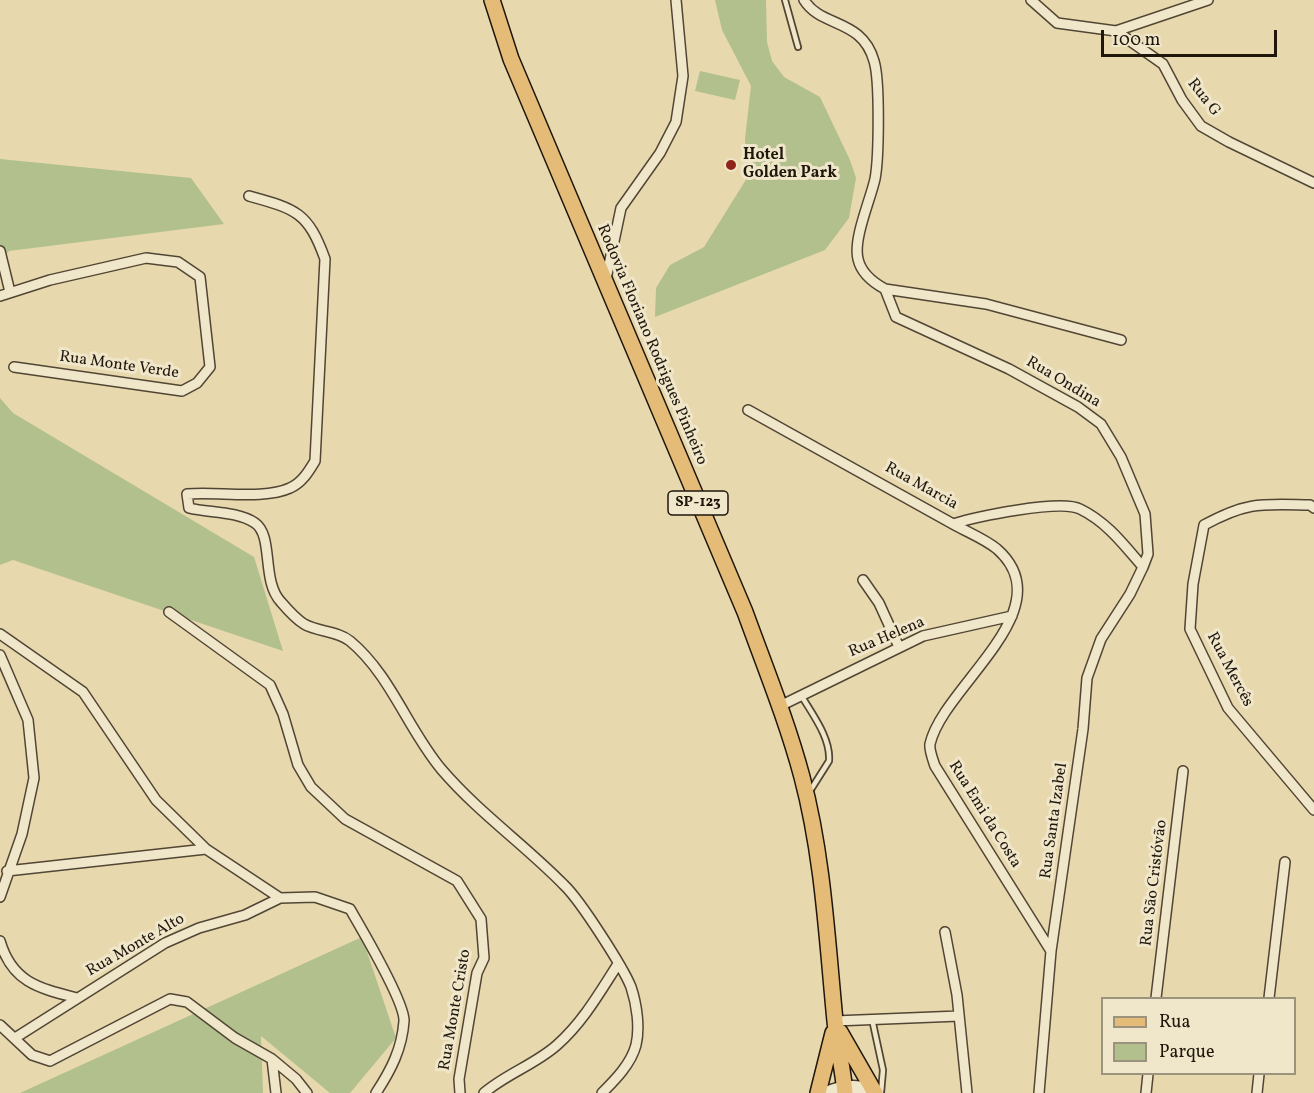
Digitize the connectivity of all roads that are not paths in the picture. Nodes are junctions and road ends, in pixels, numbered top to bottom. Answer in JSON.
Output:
{"nodes":[{"id":1,"x":492,"y":0,"type":"edge"},
{"id":2,"x":676,"y":0,"type":"edge"},
{"id":3,"x":785,"y":0,"type":"edge"},
{"id":4,"x":804,"y":0,"type":"edge"},
{"id":5,"x":1031,"y":0,"type":"edge"},
{"id":6,"x":1208,"y":0,"type":"edge"},
{"id":7,"x":1116,"y":31,"type":"junction"},
{"id":8,"x":798,"y":47,"type":"dead end"},
{"id":9,"x":1314,"y":183,"type":"edge"},
{"id":10,"x":249,"y":196,"type":"dead end"},
{"id":11,"x":0,"y":251,"type":"edge"},
{"id":12,"x":605,"y":283,"type":"junction"},
{"id":13,"x":885,"y":289,"type":"junction"},
{"id":14,"x":10,"y":292,"type":"junction"},
{"id":15,"x":0,"y":296,"type":"edge"},
{"id":16,"x":1121,"y":340,"type":"dead end"},
{"id":17,"x":14,"y":367,"type":"dead end"},
{"id":18,"x":748,"y":410,"type":"dead end"},
{"id":19,"x":1314,"y":508,"type":"edge"},
{"id":20,"x":953,"y":524,"type":"junction"},
{"id":21,"x":1143,"y":567,"type":"junction"},
{"id":22,"x":863,"y":580,"type":"dead end"},
{"id":23,"x":169,"y":612,"type":"dead end"},
{"id":24,"x":1012,"y":616,"type":"junction"},
{"id":25,"x":0,"y":634,"type":"edge"},
{"id":26,"x":899,"y":647,"type":"junction"},
{"id":27,"x":0,"y":655,"type":"edge"},
{"id":28,"x":801,"y":695,"type":"junction"},
{"id":29,"x":780,"y":706,"type":"junction"},
{"id":30,"x":1183,"y":771,"type":"dead end"},
{"id":31,"x":806,"y":797,"type":"junction"},
{"id":32,"x":1314,"y":810,"type":"edge"},
{"id":33,"x":206,"y":849,"type":"junction"},
{"id":34,"x":1285,"y":862,"type":"dead end"},
{"id":35,"x":7,"y":872,"type":"junction"},
{"id":36,"x":0,"y":897,"type":"edge"},
{"id":37,"x":280,"y":898,"type":"junction"},
{"id":38,"x":945,"y":932,"type":"dead end"},
{"id":39,"x":0,"y":941,"type":"edge"},
{"id":40,"x":1051,"y":951,"type":"junction"},
{"id":41,"x":618,"y":964,"type":"junction"},
{"id":42,"x":1156,"y":997,"type":"edge"},
{"id":43,"x":1269,"y":997,"type":"edge"},
{"id":44,"x":76,"y":998,"type":"junction"},
{"id":45,"x":959,"y":1016,"type":"junction"},
{"id":46,"x":872,"y":1019,"type":"junction"},
{"id":47,"x":835,"y":1023,"type":"junction"},
{"id":48,"x":0,"y":1025,"type":"edge"},
{"id":49,"x":15,"y":1038,"type":"junction"},
{"id":50,"x":272,"y":1059,"type":"junction"},
{"id":51,"x":1148,"y":1075,"type":"edge"},
{"id":52,"x":1259,"y":1075,"type":"edge"},
{"id":53,"x":845,"y":1091,"type":"edge"},
{"id":54,"x":276,"y":1093,"type":"edge"},
{"id":55,"x":307,"y":1093,"type":"edge"},
{"id":56,"x":376,"y":1093,"type":"edge"},
{"id":57,"x":460,"y":1093,"type":"edge"},
{"id":58,"x":484,"y":1093,"type":"edge"},
{"id":59,"x":602,"y":1093,"type":"edge"},
{"id":60,"x":818,"y":1093,"type":"edge"},
{"id":61,"x":826,"y":1093,"type":"edge"},
{"id":62,"x":874,"y":1093,"type":"edge"},
{"id":63,"x":881,"y":1093,"type":"edge"},
{"id":64,"x":967,"y":1093,"type":"edge"},
{"id":65,"x":1039,"y":1093,"type":"edge"},
{"id":66,"x":1146,"y":1093,"type":"edge"},
{"id":67,"x":1257,"y":1093,"type":"edge"}],
"edges":[{"from":1,"to":12,"type":"main road","name":"Rodovia Floriano Rodrigues Pinheiro","number":"SP-123"},
{"from":2,"to":12,"type":"street"},
{"from":3,"to":8,"type":"lane"},
{"from":4,"to":13,"type":"street","name":"Rua Ondina"},
{"from":5,"to":7,"type":"street"},
{"from":6,"to":7,"type":"street"},
{"from":7,"to":9,"type":"street","name":"Rua G"},
{"from":10,"to":41,"type":"street"},
{"from":11,"to":14,"type":"street"},
{"from":12,"to":29,"type":"main road","name":"Rodovia Floriano Rodrigues Pinheiro","number":"SP-123"},
{"from":13,"to":16,"type":"street"},
{"from":13,"to":21,"type":"street","name":"Rua Ondina"},
{"from":14,"to":15,"type":"street"},
{"from":14,"to":17,"type":"street","name":"Rua Monte Verde"},
{"from":18,"to":20,"type":"street","name":"Rua Marcia"},
{"from":19,"to":32,"type":"street","name":"Rua Mercês"},
{"from":20,"to":21,"type":"street","name":"Rua Marcia"},
{"from":20,"to":24,"type":"street","name":"Rua Emi da Costa"},
{"from":21,"to":40,"type":"street","name":"Rua Santa Izabel"},
{"from":22,"to":26,"type":"street"},
{"from":23,"to":57,"type":"street","name":"Rua Monte Cristo"},
{"from":24,"to":26,"type":"street","name":"Rua Helena"},
{"from":24,"to":40,"type":"street","name":"Rua Emi da Costa"},
{"from":25,"to":33,"type":"street"},
{"from":26,"to":28,"type":"street","name":"Rua Helena"},
{"from":27,"to":35,"type":"street"},
{"from":28,"to":29,"type":"street","name":"Rua Helena"},
{"from":28,"to":31,"type":"lane"},
{"from":29,"to":31,"type":"main road","name":"Rodovia Floriano Rodrigues Pinheiro","number":"SP-123"},
{"from":30,"to":42,"type":"street","name":"Rua São Cristóvão"},
{"from":31,"to":47,"type":"main road","name":"Rodovia Floriano Rodrigues Pinheiro","number":"SP-123"},
{"from":33,"to":35,"type":"street"},
{"from":33,"to":37,"type":"street"},
{"from":34,"to":43,"type":"street"},
{"from":35,"to":36,"type":"street"},
{"from":37,"to":44,"type":"street","name":"Rua Monte Alto"},
{"from":37,"to":56,"type":"street"},
{"from":38,"to":45,"type":"street"},
{"from":39,"to":44,"type":"street"},
{"from":40,"to":65,"type":"street","name":"Rua Santa Izabel"},
{"from":41,"to":58,"type":"street"},
{"from":41,"to":59,"type":"street"},
{"from":44,"to":49,"type":"street","name":"Rua Monte Alto"},
{"from":45,"to":46,"type":"street"},
{"from":45,"to":64,"type":"street"},
{"from":46,"to":47,"type":"street"},
{"from":46,"to":63,"type":"lane"},
{"from":47,"to":53,"type":"main road","name":"Rodovia Floriano Rodrigues Pinheiro","number":"SP-123"},
{"from":47,"to":60,"type":"main road"},
{"from":47,"to":62,"type":"main road"},
{"from":48,"to":49,"type":"street"},
{"from":49,"to":50,"type":"street"},
{"from":50,"to":54,"type":"street"},
{"from":50,"to":55,"type":"street"},
{"from":51,"to":66,"type":"street"},
{"from":52,"to":67,"type":"street"},
{"from":53,"to":61,"type":"street"},
{"from":53,"to":62,"type":"street"}]}
